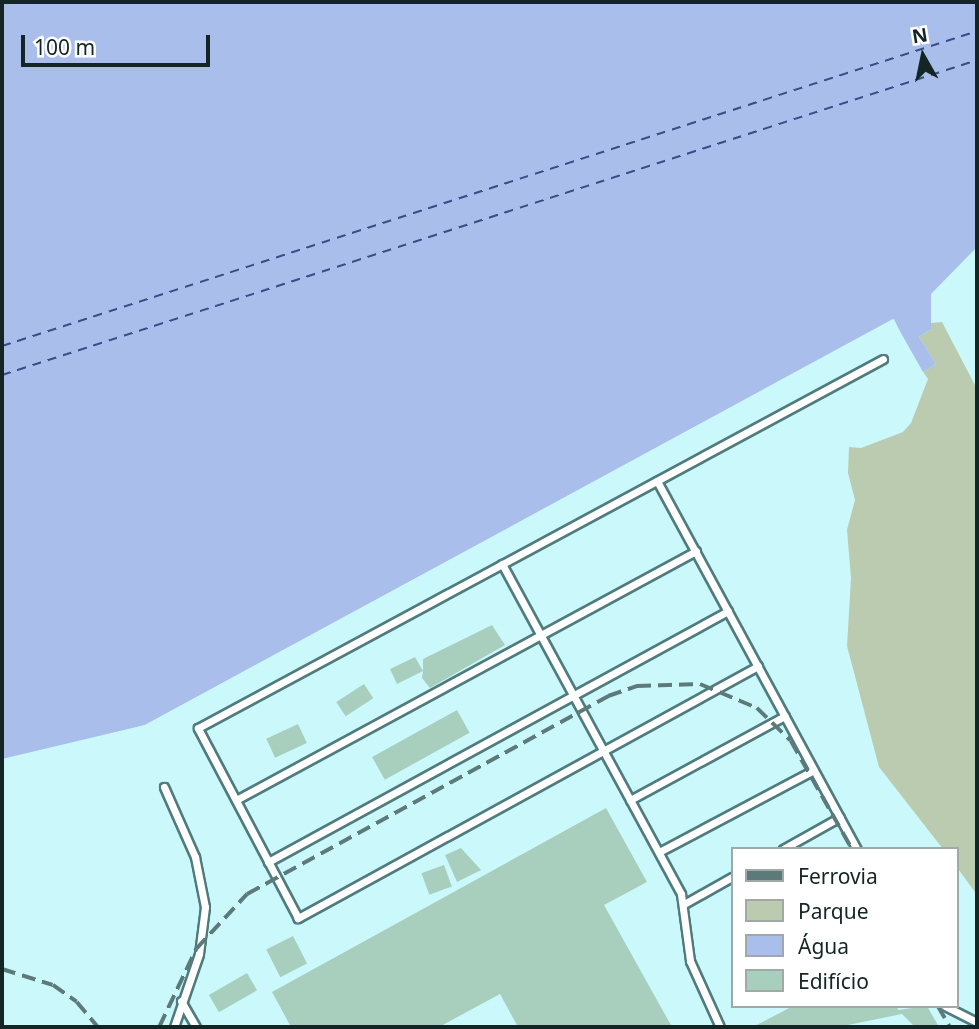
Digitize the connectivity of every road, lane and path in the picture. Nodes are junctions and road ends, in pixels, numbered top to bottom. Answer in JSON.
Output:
{"nodes":[{"id":1,"x":883,"y":359,"type":"dead end"},
{"id":2,"x":657,"y":481,"type":"junction"},
{"id":3,"x":696,"y":551,"type":"junction"},
{"id":4,"x":502,"y":564,"type":"junction"},
{"id":5,"x":728,"y":611,"type":"junction"},
{"id":6,"x":541,"y":635,"type":"junction"},
{"id":7,"x":758,"y":666,"type":"junction"},
{"id":8,"x":573,"y":695,"type":"junction"},
{"id":9,"x":785,"y":716,"type":"junction"},
{"id":10,"x":604,"y":751,"type":"junction"},
{"id":11,"x":814,"y":769,"type":"junction"},
{"id":12,"x":164,"y":787,"type":"dead end"},
{"id":13,"x":236,"y":800,"type":"junction"},
{"id":14,"x":630,"y":800,"type":"junction"},
{"id":15,"x":840,"y":817,"type":"junction"},
{"id":16,"x":787,"y":847,"type":"edge"},
{"id":17,"x":856,"y":847,"type":"edge"},
{"id":18,"x":659,"y":852,"type":"junction"},
{"id":19,"x":268,"y":862,"type":"junction"},
{"id":20,"x":730,"y":878,"type":"edge"},
{"id":21,"x":684,"y":904,"type":"junction"},
{"id":22,"x":181,"y":1002,"type":"junction"},
{"id":23,"x":949,"y":1008,"type":"edge"},
{"id":24,"x":977,"y":1022,"type":"edge"},
{"id":25,"x":174,"y":1027,"type":"edge"},
{"id":26,"x":196,"y":1027,"type":"edge"},
{"id":27,"x":720,"y":1027,"type":"edge"}],
"edges":[{"from":1,"to":2,"type":"lane"},
{"from":2,"to":3,"type":"lane"},
{"from":2,"to":4,"type":"lane"},
{"from":3,"to":5,"type":"lane"},
{"from":3,"to":6,"type":"lane"},
{"from":4,"to":6,"type":"lane"},
{"from":4,"to":13,"type":"lane"},
{"from":5,"to":7,"type":"lane"},
{"from":5,"to":8,"type":"lane"},
{"from":6,"to":8,"type":"lane"},
{"from":6,"to":13,"type":"lane"},
{"from":7,"to":9,"type":"lane"},
{"from":7,"to":10,"type":"lane"},
{"from":8,"to":10,"type":"lane"},
{"from":8,"to":19,"type":"lane"},
{"from":9,"to":11,"type":"lane"},
{"from":9,"to":14,"type":"lane"},
{"from":10,"to":14,"type":"lane"},
{"from":10,"to":19,"type":"lane"},
{"from":11,"to":15,"type":"lane"},
{"from":11,"to":18,"type":"lane"},
{"from":12,"to":22,"type":"lane"},
{"from":13,"to":19,"type":"lane"},
{"from":14,"to":18,"type":"lane"},
{"from":15,"to":16,"type":"lane"},
{"from":15,"to":17,"type":"lane"},
{"from":18,"to":21,"type":"lane"},
{"from":20,"to":21,"type":"lane"},
{"from":21,"to":27,"type":"lane"},
{"from":22,"to":25,"type":"lane"},
{"from":22,"to":26,"type":"lane"},
{"from":23,"to":24,"type":"lane"}]}
